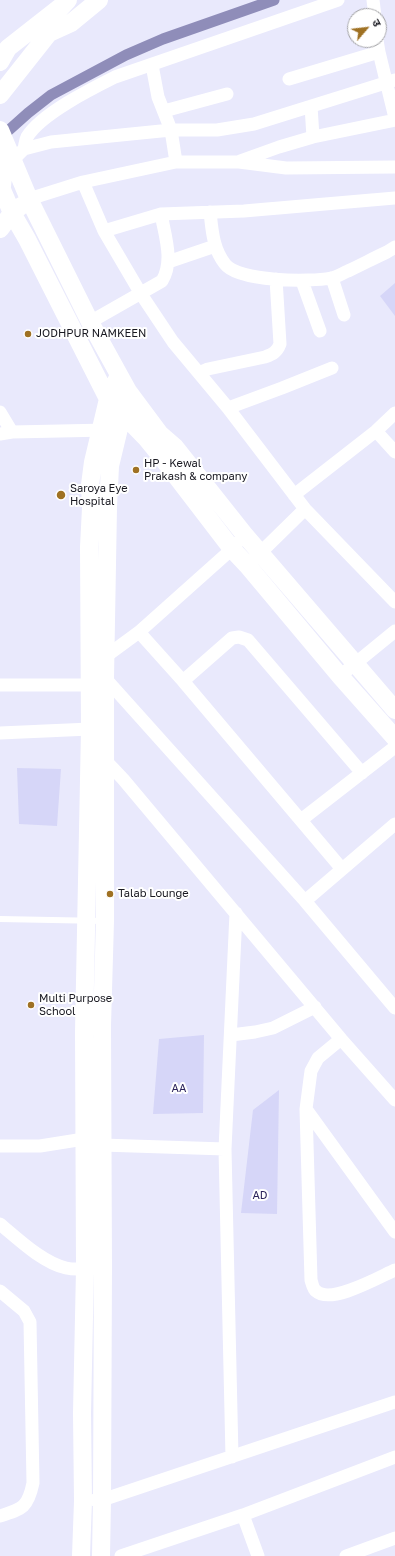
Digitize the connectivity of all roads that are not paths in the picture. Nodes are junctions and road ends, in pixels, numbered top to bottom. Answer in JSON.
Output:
{"nodes":[{"id":1,"x":69,"y":0,"type":"edge"},
{"id":2,"x":99,"y":0,"type":"edge"},
{"id":3,"x":338,"y":0,"type":"edge"},
{"id":4,"x":50,"y":33,"type":"junction"},
{"id":5,"x":373,"y":48,"type":"edge"},
{"id":6,"x":379,"y":48,"type":"edge"},
{"id":7,"x":0,"y":62,"type":"edge"},
{"id":8,"x":152,"y":65,"type":"junction"},
{"id":9,"x":289,"y":79,"type":"dead end"},
{"id":10,"x":390,"y":81,"type":"edge"},
{"id":11,"x":227,"y":94,"type":"dead end"},
{"id":12,"x":0,"y":95,"type":"edge"},
{"id":13,"x":310,"y":106,"type":"junction"},
{"id":14,"x":164,"y":111,"type":"junction"},
{"id":15,"x":395,"y":119,"type":"edge"},
{"id":16,"x":0,"y":130,"type":"edge"},
{"id":17,"x":170,"y":130,"type":"junction"},
{"id":18,"x":313,"y":137,"type":"junction"},
{"id":19,"x":13,"y":159,"type":"edge"},
{"id":20,"x":176,"y":162,"type":"junction"},
{"id":21,"x":239,"y":162,"type":"junction"},
{"id":22,"x":395,"y":167,"type":"edge"},
{"id":23,"x":83,"y":182,"type":"junction"},
{"id":24,"x":3,"y":198,"type":"edge"},
{"id":25,"x":395,"y":198,"type":"edge"},
{"id":26,"x":29,"y":199,"type":"junction"},
{"id":27,"x":210,"y":212,"type":"junction"},
{"id":28,"x":161,"y":214,"type":"junction"},
{"id":29,"x":0,"y":229,"type":"edge"},
{"id":30,"x":104,"y":231,"type":"junction"},
{"id":31,"x":214,"y":246,"type":"junction"},
{"id":32,"x":395,"y":247,"type":"edge"},
{"id":33,"x":168,"y":262,"type":"junction"},
{"id":34,"x":332,"y":278,"type":"junction"},
{"id":35,"x":276,"y":279,"type":"junction"},
{"id":36,"x":302,"y":281,"type":"junction"},
{"id":37,"x":141,"y":294,"type":"junction"},
{"id":38,"x":344,"y":315,"type":"dead end"},
{"id":39,"x":90,"y":322,"type":"junction"},
{"id":40,"x":320,"y":330,"type":"dead end"},
{"id":41,"x":332,"y":368,"type":"dead end"},
{"id":42,"x":199,"y":373,"type":"junction"},
{"id":43,"x":119,"y":375,"type":"junction"},
{"id":44,"x":128,"y":391,"type":"junction"},
{"id":45,"x":108,"y":399,"type":"junction"},
{"id":46,"x":228,"y":408,"type":"junction"},
{"id":47,"x":0,"y":412,"type":"edge"},
{"id":48,"x":395,"y":413,"type":"edge"},
{"id":49,"x":120,"y":422,"type":"junction"},
{"id":50,"x":100,"y":430,"type":"junction"},
{"id":51,"x":376,"y":432,"type":"junction"},
{"id":52,"x":6,"y":433,"type":"edge"},
{"id":53,"x":395,"y":452,"type":"edge"},
{"id":54,"x":294,"y":495,"type":"junction"},
{"id":55,"x":305,"y":509,"type":"junction"},
{"id":56,"x":244,"y":534,"type":"junction"},
{"id":57,"x":232,"y":549,"type":"junction"},
{"id":58,"x":261,"y":552,"type":"junction"},
{"id":59,"x":247,"y":565,"type":"junction"},
{"id":60,"x":395,"y":602,"type":"edge"},
{"id":61,"x":395,"y":631,"type":"edge"},
{"id":62,"x":139,"y":632,"type":"junction"},
{"id":63,"x":105,"y":657,"type":"junction"},
{"id":64,"x":355,"y":664,"type":"junction"},
{"id":65,"x":340,"y":676,"type":"junction"},
{"id":66,"x":183,"y":680,"type":"junction"},
{"id":67,"x":97,"y":682,"type":"junction"},
{"id":68,"x":0,"y":685,"type":"edge"},
{"id":69,"x":395,"y":710,"type":"edge"},
{"id":70,"x":90,"y":729,"type":"junction"},
{"id":71,"x":0,"y":733,"type":"edge"},
{"id":72,"x":395,"y":738,"type":"edge"},
{"id":73,"x":395,"y":747,"type":"edge"},
{"id":74,"x":105,"y":760,"type":"junction"},
{"id":75,"x":362,"y":773,"type":"junction"},
{"id":76,"x":301,"y":820,"type":"junction"},
{"id":77,"x":395,"y":824,"type":"edge"},
{"id":78,"x":342,"y":869,"type":"junction"},
{"id":79,"x":305,"y":901,"type":"junction"},
{"id":80,"x":236,"y":913,"type":"junction"},
{"id":81,"x":0,"y":919,"type":"edge"},
{"id":82,"x":96,"y":920,"type":"junction"},
{"id":83,"x":315,"y":1007,"type":"junction"},
{"id":84,"x":395,"y":1008,"type":"edge"},
{"id":85,"x":231,"y":1035,"type":"junction"},
{"id":86,"x":342,"y":1039,"type":"junction"},
{"id":87,"x":394,"y":1096,"type":"edge"},
{"id":88,"x":306,"y":1109,"type":"junction"},
{"id":89,"x":84,"y":1139,"type":"junction"},
{"id":90,"x":102,"y":1145,"type":"junction"},
{"id":91,"x":0,"y":1146,"type":"edge"},
{"id":92,"x":225,"y":1149,"type":"junction"},
{"id":93,"x":0,"y":1224,"type":"edge"},
{"id":94,"x":395,"y":1232,"type":"edge"},
{"id":95,"x":103,"y":1267,"type":"junction"},
{"id":96,"x":85,"y":1269,"type":"junction"},
{"id":97,"x":395,"y":1270,"type":"edge"},
{"id":98,"x":0,"y":1291,"type":"edge"},
{"id":99,"x":395,"y":1402,"type":"edge"},
{"id":100,"x":232,"y":1457,"type":"junction"},
{"id":101,"x":395,"y":1457,"type":"edge"},
{"id":102,"x":102,"y":1500,"type":"junction"},
{"id":103,"x":84,"y":1501,"type":"junction"},
{"id":104,"x":243,"y":1515,"type":"junction"},
{"id":105,"x":0,"y":1516,"type":"edge"},
{"id":106,"x":395,"y":1538,"type":"edge"},
{"id":107,"x":82,"y":1556,"type":"edge"},
{"id":108,"x":101,"y":1556,"type":"edge"},
{"id":109,"x":121,"y":1556,"type":"edge"},
{"id":110,"x":258,"y":1556,"type":"edge"},
{"id":111,"x":346,"y":1556,"type":"edge"}],
"edges":[{"from":1,"to":4,"type":"street"},
{"from":1,"to":7,"type":"street"},
{"from":2,"to":4,"type":"street"},
{"from":3,"to":8,"type":"street"},
{"from":4,"to":12,"type":"street"},
{"from":5,"to":9,"type":"street"},
{"from":6,"to":10,"type":"street"},
{"from":8,"to":14,"type":"street"},
{"from":8,"to":19,"type":"street"},
{"from":10,"to":13,"type":"street"},
{"from":10,"to":15,"type":"street"},
{"from":11,"to":14,"type":"street"},
{"from":13,"to":17,"type":"street"},
{"from":13,"to":18,"type":"street"},
{"from":14,"to":17,"type":"street"},
{"from":15,"to":18,"type":"street"},
{"from":16,"to":19,"type":"street"},
{"from":17,"to":19,"type":"street"},
{"from":17,"to":20,"type":"street"},
{"from":18,"to":21,"type":"street"},
{"from":19,"to":24,"type":"street"},
{"from":19,"to":24,"type":"street"},
{"from":19,"to":26,"type":"street"},
{"from":20,"to":21,"type":"street"},
{"from":20,"to":23,"type":"street"},
{"from":21,"to":22,"type":"street"},
{"from":23,"to":26,"type":"street"},
{"from":23,"to":30,"type":"street"},
{"from":24,"to":26,"type":"street"},
{"from":24,"to":29,"type":"street"},
{"from":24,"to":45,"type":"street"},
{"from":25,"to":27,"type":"street"},
{"from":26,"to":39,"type":"street"},
{"from":27,"to":28,"type":"street"},
{"from":27,"to":31,"type":"street"},
{"from":28,"to":30,"type":"street"},
{"from":28,"to":33,"type":"street"},
{"from":30,"to":37,"type":"street"},
{"from":31,"to":33,"type":"street"},
{"from":31,"to":35,"type":"street"},
{"from":32,"to":34,"type":"street"},
{"from":33,"to":37,"type":"street"},
{"from":34,"to":36,"type":"street"},
{"from":34,"to":38,"type":"street"},
{"from":35,"to":36,"type":"street"},
{"from":35,"to":42,"type":"street"},
{"from":36,"to":40,"type":"street"},
{"from":37,"to":39,"type":"street"},
{"from":37,"to":42,"type":"street"},
{"from":39,"to":43,"type":"street"},
{"from":41,"to":46,"type":"street"},
{"from":42,"to":46,"type":"street"},
{"from":43,"to":44,"type":"street"},
{"from":43,"to":45,"type":"street"},
{"from":44,"to":49,"type":"street"},
{"from":44,"to":56,"type":"street"},
{"from":45,"to":49,"type":"street"},
{"from":45,"to":50,"type":"street"},
{"from":46,"to":54,"type":"street"},
{"from":47,"to":52,"type":"street"},
{"from":48,"to":51,"type":"street"},
{"from":49,"to":50,"type":"street"},
{"from":49,"to":57,"type":"street"},
{"from":49,"to":63,"type":"street"},
{"from":50,"to":52,"type":"street"},
{"from":50,"to":67,"type":"street"},
{"from":51,"to":53,"type":"street"},
{"from":51,"to":54,"type":"street"},
{"from":54,"to":55,"type":"street"},
{"from":55,"to":58,"type":"street"},
{"from":55,"to":60,"type":"street"},
{"from":56,"to":57,"type":"street"},
{"from":56,"to":58,"type":"street"},
{"from":57,"to":59,"type":"street"},
{"from":57,"to":62,"type":"street"},
{"from":58,"to":59,"type":"street"},
{"from":58,"to":64,"type":"street"},
{"from":59,"to":65,"type":"street"},
{"from":61,"to":64,"type":"street"},
{"from":62,"to":63,"type":"street"},
{"from":62,"to":66,"type":"street"},
{"from":63,"to":67,"type":"street"},
{"from":64,"to":65,"type":"street"},
{"from":64,"to":69,"type":"street"},
{"from":65,"to":72,"type":"street"},
{"from":66,"to":75,"type":"street"},
{"from":66,"to":76,"type":"street"},
{"from":67,"to":68,"type":"street"},
{"from":67,"to":70,"type":"street"},
{"from":67,"to":74,"type":"street"},
{"from":67,"to":79,"type":"street"},
{"from":70,"to":71,"type":"street"},
{"from":70,"to":82,"type":"street"},
{"from":73,"to":75,"type":"street"},
{"from":74,"to":80,"type":"street"},
{"from":74,"to":82,"type":"street"},
{"from":75,"to":76,"type":"street"},
{"from":76,"to":78,"type":"street"},
{"from":77,"to":78,"type":"street"},
{"from":78,"to":79,"type":"street"},
{"from":79,"to":84,"type":"street"},
{"from":80,"to":83,"type":"street"},
{"from":80,"to":85,"type":"street"},
{"from":81,"to":82,"type":"lane"},
{"from":82,"to":89,"type":"street"},
{"from":82,"to":90,"type":"street"},
{"from":83,"to":85,"type":"street"},
{"from":83,"to":86,"type":"street"},
{"from":85,"to":92,"type":"street"},
{"from":86,"to":87,"type":"street"},
{"from":86,"to":88,"type":"street"},
{"from":88,"to":94,"type":"street"},
{"from":88,"to":97,"type":"street"},
{"from":89,"to":91,"type":"street"},
{"from":89,"to":96,"type":"street"},
{"from":90,"to":92,"type":"street"},
{"from":90,"to":95,"type":"street"},
{"from":92,"to":100,"type":"street"},
{"from":93,"to":96,"type":"street"},
{"from":95,"to":96,"type":"street"},
{"from":95,"to":102,"type":"street"},
{"from":96,"to":103,"type":"street"},
{"from":98,"to":105,"type":"street"},
{"from":99,"to":100,"type":"street"},
{"from":100,"to":102,"type":"street"},
{"from":101,"to":104,"type":"street"},
{"from":102,"to":103,"type":"street"},
{"from":102,"to":108,"type":"street"},
{"from":103,"to":107,"type":"street"},
{"from":104,"to":109,"type":"street"},
{"from":104,"to":110,"type":"street"},
{"from":106,"to":111,"type":"street"}]}
